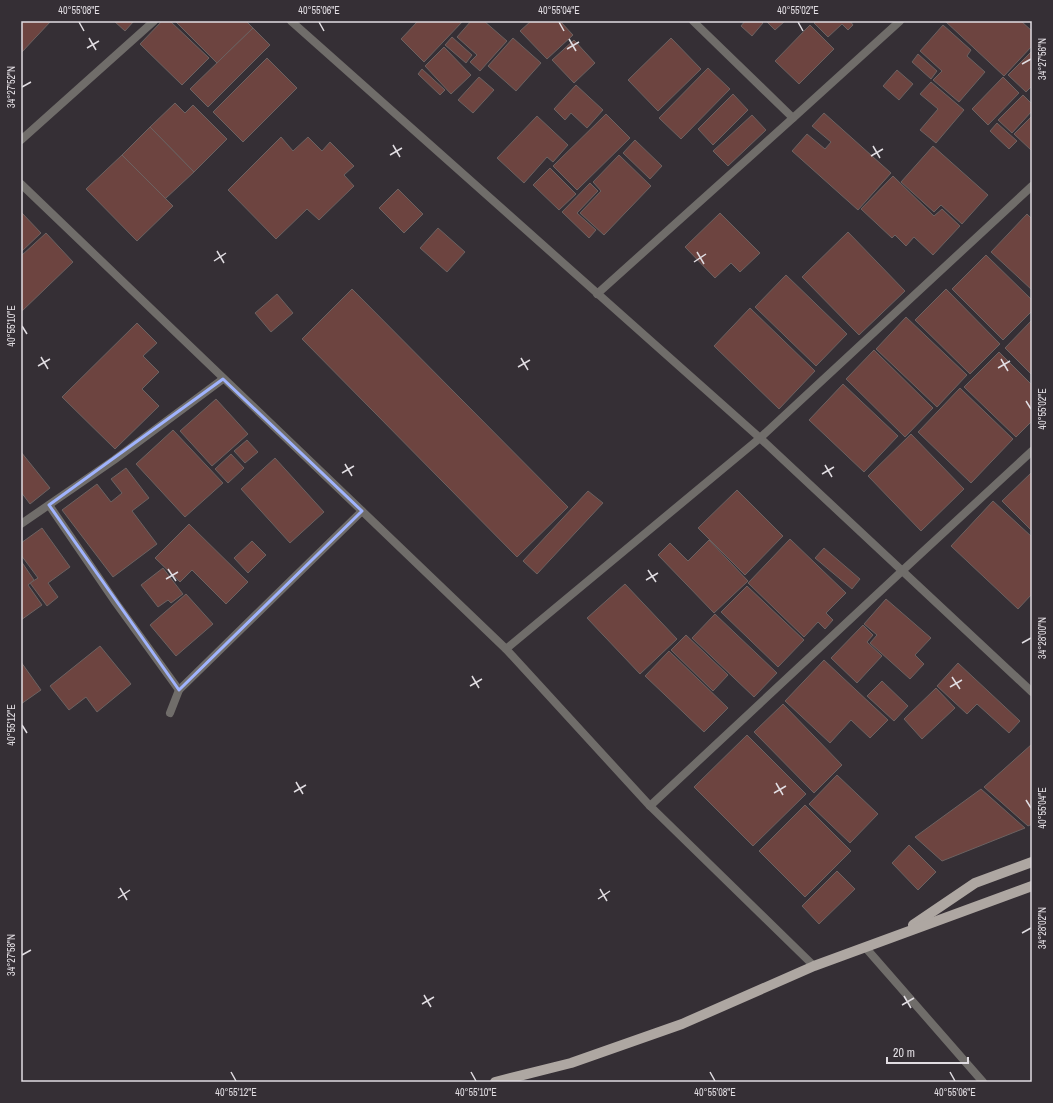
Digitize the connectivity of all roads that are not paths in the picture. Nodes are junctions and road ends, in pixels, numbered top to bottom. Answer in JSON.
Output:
{"nodes":[{"id":1,"x":154,"y":21,"type":"edge"},
{"id":2,"x":291,"y":21,"type":"edge"},
{"id":3,"x":693,"y":21,"type":"edge"},
{"id":4,"x":900,"y":21,"type":"edge"},
{"id":5,"x":794,"y":118,"type":"junction"},
{"id":6,"x":21,"y":140,"type":"edge"},
{"id":7,"x":21,"y":184,"type":"edge"},
{"id":8,"x":1032,"y":186,"type":"edge"},
{"id":9,"x":597,"y":294,"type":"junction"},
{"id":10,"x":224,"y":379,"type":"junction"},
{"id":11,"x":760,"y":438,"type":"junction"},
{"id":12,"x":1032,"y":451,"type":"edge"},
{"id":13,"x":49,"y":505,"type":"junction"},
{"id":14,"x":362,"y":511,"type":"junction"},
{"id":15,"x":21,"y":524,"type":"edge"},
{"id":16,"x":902,"y":571,"type":"junction"},
{"id":17,"x":506,"y":649,"type":"junction"},
{"id":18,"x":179,"y":690,"type":"junction"},
{"id":19,"x":1032,"y":692,"type":"edge"},
{"id":20,"x":170,"y":713,"type":"dead end"},
{"id":21,"x":650,"y":806,"type":"junction"},
{"id":22,"x":1032,"y":862,"type":"edge"},
{"id":23,"x":1032,"y":886,"type":"edge"},
{"id":24,"x":900,"y":934,"type":"junction"},
{"id":25,"x":865,"y":948,"type":"junction"},
{"id":26,"x":814,"y":966,"type":"junction"},
{"id":27,"x":495,"y":1082,"type":"edge"},
{"id":28,"x":984,"y":1082,"type":"edge"}],
"edges":[{"from":1,"to":6,"type":"street"},
{"from":2,"to":9,"type":"street"},
{"from":3,"to":5,"type":"street"},
{"from":4,"to":5,"type":"street"},
{"from":5,"to":9,"type":"street"},
{"from":7,"to":10,"type":"street"},
{"from":8,"to":11,"type":"street"},
{"from":9,"to":11,"type":"street"},
{"from":10,"to":13,"type":"street"},
{"from":10,"to":14,"type":"street"},
{"from":11,"to":16,"type":"street"},
{"from":11,"to":17,"type":"street"},
{"from":12,"to":16,"type":"street"},
{"from":13,"to":15,"type":"street"},
{"from":13,"to":18,"type":"street"},
{"from":14,"to":17,"type":"street"},
{"from":14,"to":18,"type":"street"},
{"from":16,"to":19,"type":"street"},
{"from":16,"to":21,"type":"street"},
{"from":17,"to":21,"type":"street"},
{"from":18,"to":20,"type":"street"},
{"from":21,"to":26,"type":"street"},
{"from":22,"to":24,"type":"main road"},
{"from":23,"to":24,"type":"main road"},
{"from":24,"to":25,"type":"main road"},
{"from":25,"to":26,"type":"main road"},
{"from":25,"to":28,"type":"street"},
{"from":26,"to":27,"type":"main road"}]}
